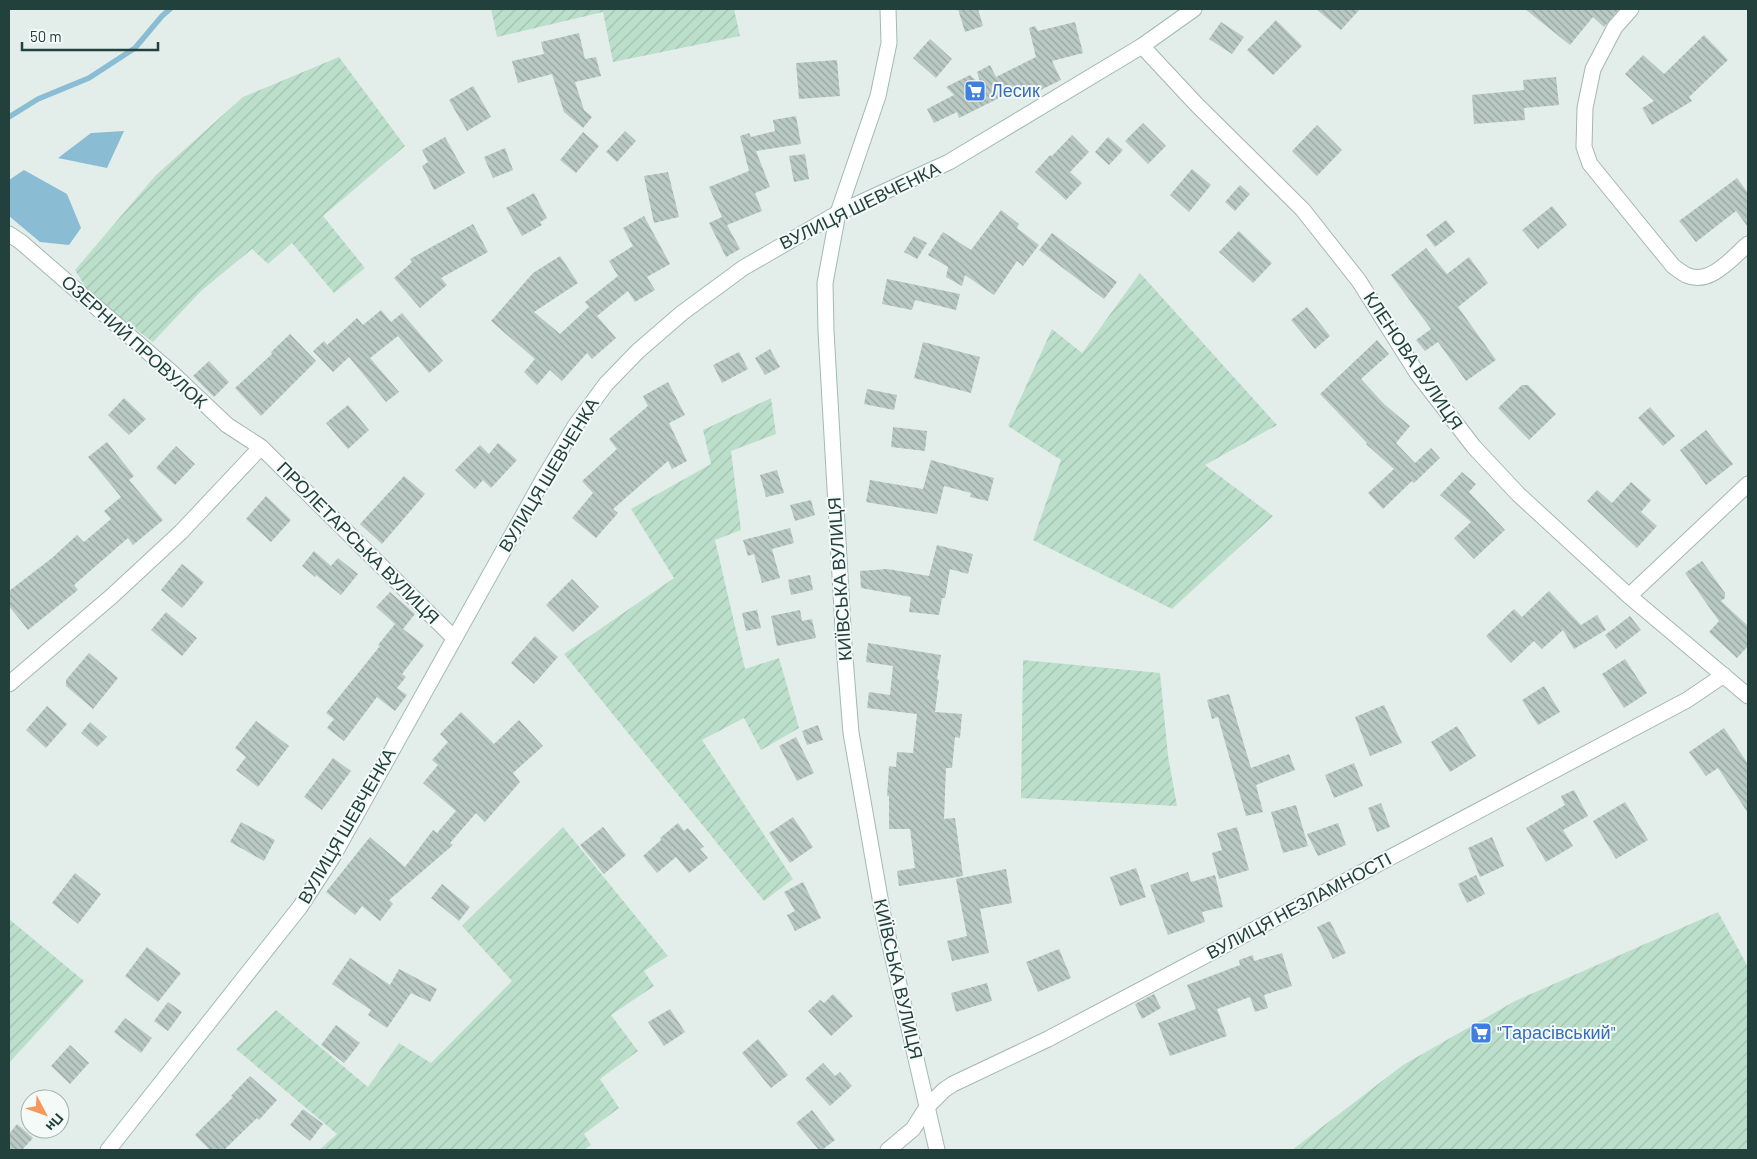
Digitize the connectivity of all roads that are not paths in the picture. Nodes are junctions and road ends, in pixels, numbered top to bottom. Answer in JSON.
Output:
{"nodes":[{"id":1,"x":888,"y":9,"type":"edge"},
{"id":2,"x":1194,"y":9,"type":"edge"},
{"id":3,"x":1631,"y":9,"type":"edge"},
{"id":4,"x":1142,"y":46,"type":"junction"},
{"id":5,"x":838,"y":213,"type":"junction"},
{"id":6,"x":9,"y":234,"type":"edge"},
{"id":7,"x":1748,"y":244,"type":"edge"},
{"id":8,"x":261,"y":447,"type":"junction"},
{"id":9,"x":1748,"y":484,"type":"edge"},
{"id":10,"x":1629,"y":596,"type":"junction"},
{"id":11,"x":454,"y":638,"type":"junction"},
{"id":12,"x":1724,"y":675,"type":"junction"},
{"id":13,"x":9,"y":684,"type":"edge"},
{"id":14,"x":1748,"y":696,"type":"edge"},
{"id":15,"x":927,"y":1107,"type":"junction"},
{"id":16,"x":108,"y":1150,"type":"edge"},
{"id":17,"x":888,"y":1150,"type":"edge"},
{"id":18,"x":937,"y":1150,"type":"edge"}],
"edges":[{"from":1,"to":5,"type":"street","name":"КИЇВСЬКА ВУЛИЦЯ"},
{"from":2,"to":4,"type":"street","name":"ВУЛИЦЯ ШЕВЧЕНКА"},
{"from":3,"to":7,"type":"street"},
{"from":4,"to":5,"type":"street","name":"ВУЛИЦЯ ШЕВЧЕНКА"},
{"from":4,"to":10,"type":"street","name":"КЛЕНОВА ВУЛИЦЯ"},
{"from":5,"to":11,"type":"street","name":"ВУЛИЦЯ ШЕВЧЕНКА"},
{"from":5,"to":15,"type":"street","name":"КИЇВСЬКА ВУЛИЦЯ"},
{"from":6,"to":8,"type":"street","name":"ОЗЕРНИЙ ПРОВУЛОК"},
{"from":8,"to":11,"type":"street","name":"ПРОЛЕТАРСЬКА ВУЛИЦЯ"},
{"from":8,"to":13,"type":"street"},
{"from":9,"to":10,"type":"street"},
{"from":10,"to":12,"type":"street","name":"КЛЕНОВА ВУЛИЦЯ"},
{"from":11,"to":16,"type":"street","name":"ВУЛИЦЯ ШЕВЧЕНКА"},
{"from":12,"to":14,"type":"street","name":"КЛЕНОВА ВУЛИЦЯ"},
{"from":12,"to":15,"type":"street","name":"ВУЛИЦЯ НЕЗЛАМНОСТІ"},
{"from":15,"to":17,"type":"street","name":"ВУЛИЦЯ НЕЗЛАМНОСТІ"},
{"from":15,"to":18,"type":"street","name":"КИЇВСЬКА ВУЛИЦЯ"}]}
